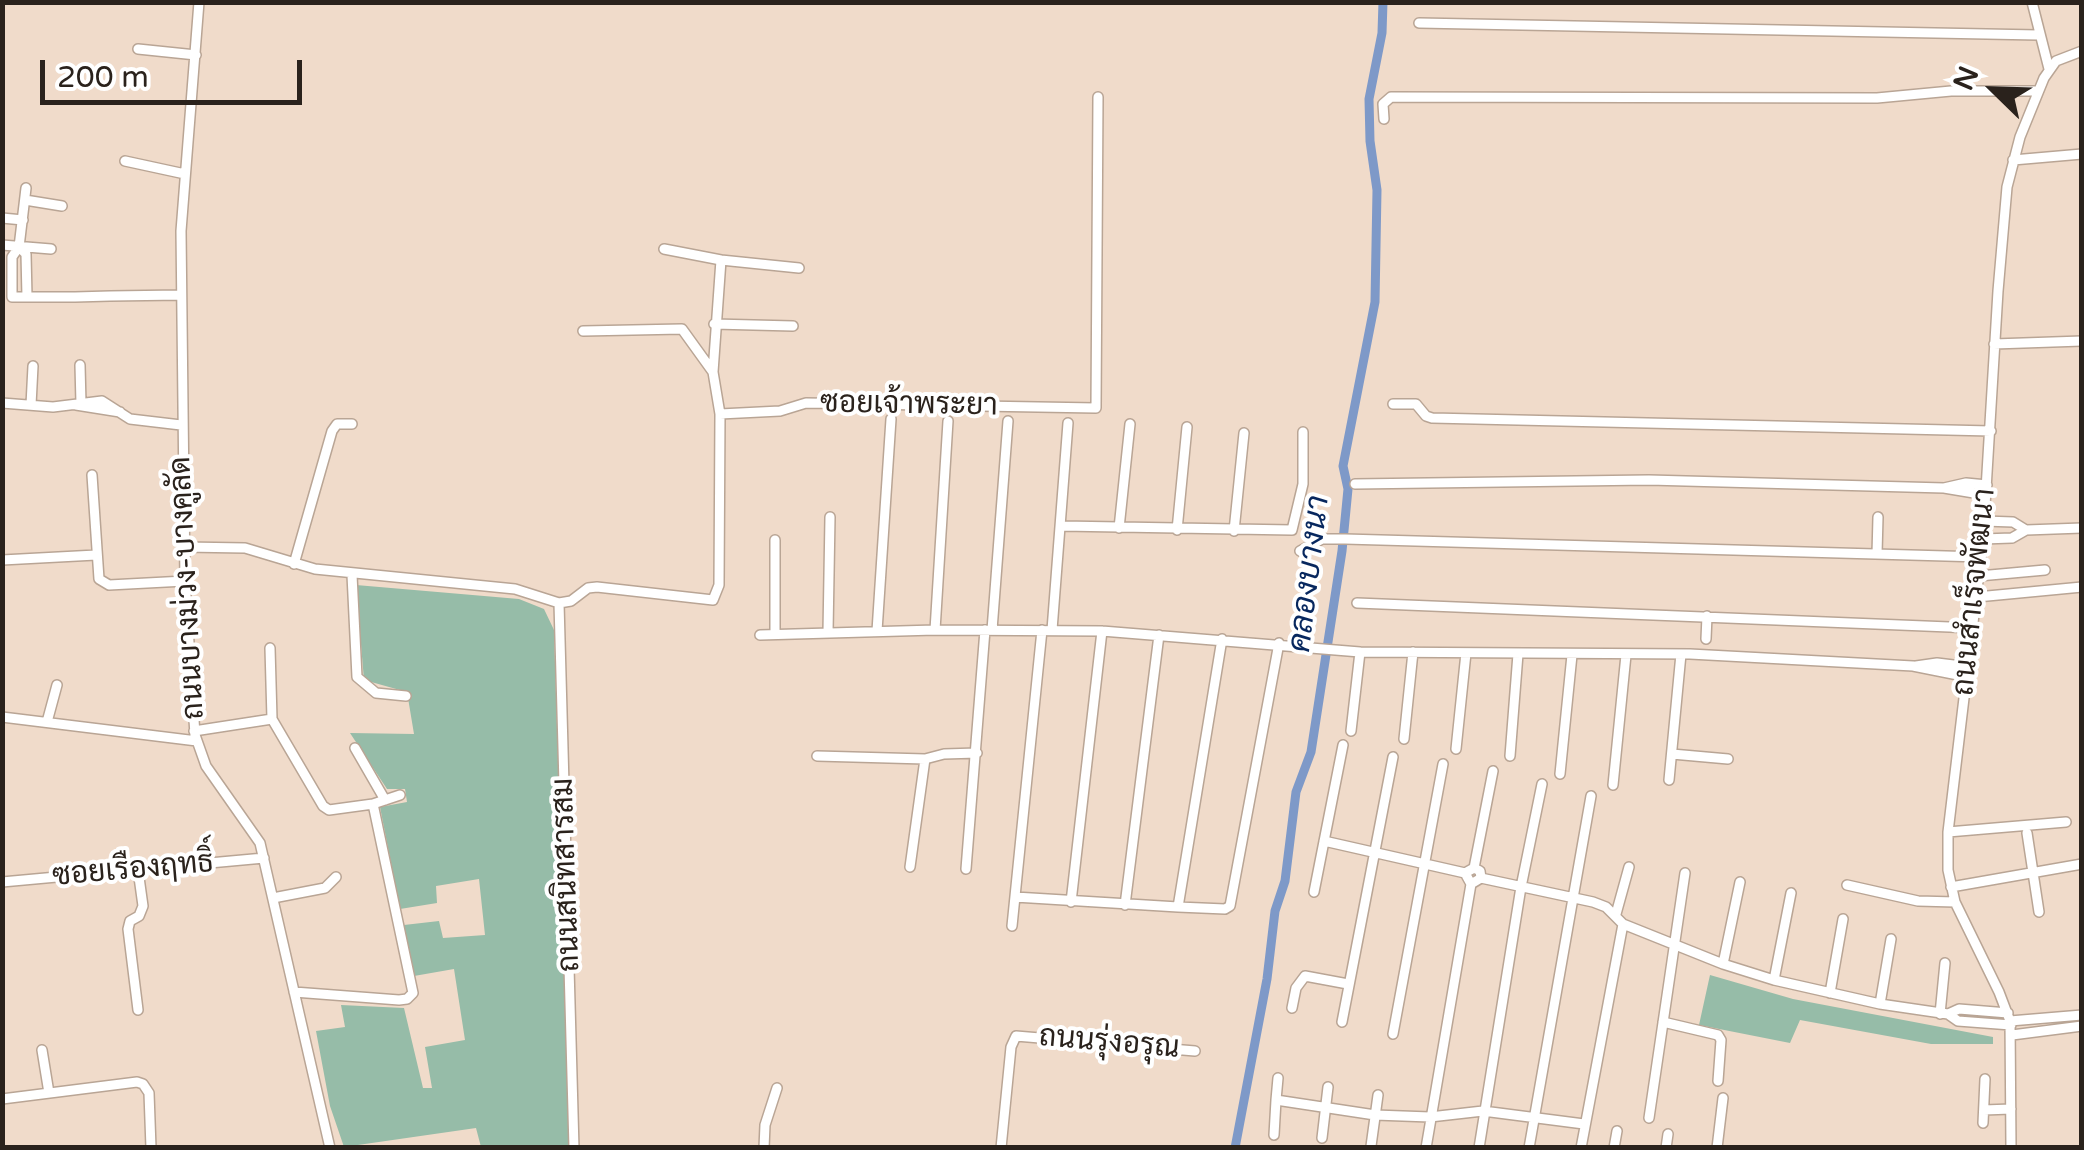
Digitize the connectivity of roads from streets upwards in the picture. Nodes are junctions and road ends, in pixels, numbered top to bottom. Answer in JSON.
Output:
{"nodes":[{"id":1,"x":200,"y":2,"type":"edge"},
{"id":2,"x":2032,"y":2,"type":"edge"},
{"id":3,"x":1420,"y":23,"type":"dead end"},
{"id":4,"x":2038,"y":34,"type":"junction"},
{"id":5,"x":138,"y":49,"type":"dead end"},
{"id":6,"x":2082,"y":52,"type":"edge"},
{"id":7,"x":196,"y":55,"type":"junction"},
{"id":8,"x":2049,"y":70,"type":"junction"},
{"id":9,"x":2038,"y":91,"type":"junction"},
{"id":10,"x":1098,"y":97,"type":"dead end"},
{"id":11,"x":1384,"y":118,"type":"dead end"},
{"id":12,"x":2082,"y":154,"type":"edge"},
{"id":13,"x":2013,"y":160,"type":"junction"},
{"id":14,"x":125,"y":161,"type":"dead end"},
{"id":15,"x":185,"y":174,"type":"junction"},
{"id":16,"x":26,"y":188,"type":"dead end"},
{"id":17,"x":25,"y":200,"type":"junction"},
{"id":18,"x":62,"y":206,"type":"dead end"},
{"id":19,"x":2,"y":218,"type":"edge"},
{"id":20,"x":22,"y":220,"type":"junction"},
{"id":21,"x":2,"y":246,"type":"edge"},
{"id":22,"x":20,"y":247,"type":"junction"},
{"id":23,"x":50,"y":249,"type":"dead end"},
{"id":24,"x":664,"y":249,"type":"dead end"},
{"id":25,"x":721,"y":260,"type":"junction"},
{"id":26,"x":799,"y":268,"type":"dead end"},
{"id":27,"x":180,"y":295,"type":"junction"},
{"id":28,"x":27,"y":297,"type":"junction"},
{"id":29,"x":714,"y":324,"type":"junction"},
{"id":30,"x":793,"y":326,"type":"dead end"},
{"id":31,"x":583,"y":331,"type":"dead end"},
{"id":32,"x":2082,"y":341,"type":"edge"},
{"id":33,"x":1994,"y":344,"type":"junction"},
{"id":34,"x":80,"y":365,"type":"dead end"},
{"id":35,"x":33,"y":366,"type":"dead end"},
{"id":36,"x":713,"y":372,"type":"junction"},
{"id":37,"x":2,"y":402,"type":"edge"},
{"id":38,"x":78,"y":404,"type":"junction"},
{"id":39,"x":1392,"y":404,"type":"dead end"},
{"id":40,"x":32,"y":405,"type":"junction"},
{"id":41,"x":720,"y":414,"type":"junction"},
{"id":42,"x":891,"y":419,"type":"dead end"},
{"id":43,"x":948,"y":421,"type":"dead end"},
{"id":44,"x":1008,"y":421,"type":"dead end"},
{"id":45,"x":1068,"y":423,"type":"dead end"},
{"id":46,"x":352,"y":424,"type":"dead end"},
{"id":47,"x":1130,"y":424,"type":"dead end"},
{"id":48,"x":181,"y":425,"type":"junction"},
{"id":49,"x":1187,"y":427,"type":"dead end"},
{"id":50,"x":1990,"y":431,"type":"junction"},
{"id":51,"x":1304,"y":432,"type":"dead end"},
{"id":52,"x":1244,"y":433,"type":"dead end"},
{"id":53,"x":92,"y":475,"type":"dead end"},
{"id":54,"x":1354,"y":484,"type":"dead end"},
{"id":55,"x":1986,"y":490,"type":"junction"},
{"id":56,"x":830,"y":516,"type":"dead end"},
{"id":57,"x":1878,"y":517,"type":"dead end"},
{"id":58,"x":1984,"y":521,"type":"junction"},
{"id":59,"x":1062,"y":526,"type":"junction"},
{"id":60,"x":1120,"y":528,"type":"junction"},
{"id":61,"x":2082,"y":528,"type":"edge"},
{"id":62,"x":1177,"y":530,"type":"junction"},
{"id":63,"x":2026,"y":530,"type":"junction"},
{"id":64,"x":1234,"y":531,"type":"junction"},
{"id":65,"x":1983,"y":538,"type":"junction"},
{"id":66,"x":774,"y":540,"type":"dead end"},
{"id":67,"x":185,"y":547,"type":"junction"},
{"id":68,"x":1300,"y":551,"type":"dead end"},
{"id":69,"x":96,"y":554,"type":"junction"},
{"id":70,"x":1876,"y":554,"type":"junction"},
{"id":71,"x":1982,"y":557,"type":"junction"},
{"id":72,"x":2,"y":560,"type":"edge"},
{"id":73,"x":294,"y":564,"type":"junction"},
{"id":74,"x":2045,"y":570,"type":"dead end"},
{"id":75,"x":352,"y":574,"type":"junction"},
{"id":76,"x":1980,"y":576,"type":"junction"},
{"id":77,"x":186,"y":581,"type":"junction"},
{"id":78,"x":2082,"y":587,"type":"edge"},
{"id":79,"x":1978,"y":596,"type":"junction"},
{"id":80,"x":558,"y":603,"type":"junction"},
{"id":81,"x":1357,"y":603,"type":"dead end"},
{"id":82,"x":1707,"y":616,"type":"junction"},
{"id":83,"x":1974,"y":628,"type":"junction"},
{"id":84,"x":936,"y":630,"type":"junction"},
{"id":85,"x":989,"y":630,"type":"junction"},
{"id":86,"x":1047,"y":630,"type":"junction"},
{"id":87,"x":877,"y":631,"type":"junction"},
{"id":88,"x":1102,"y":631,"type":"junction"},
{"id":89,"x":828,"y":632,"type":"junction"},
{"id":90,"x":775,"y":633,"type":"junction"},
{"id":91,"x":760,"y":635,"type":"dead end"},
{"id":92,"x":1160,"y":635,"type":"junction"},
{"id":93,"x":1222,"y":638,"type":"junction"},
{"id":94,"x":1706,"y":639,"type":"dead end"},
{"id":95,"x":1279,"y":643,"type":"junction"},
{"id":96,"x":270,"y":648,"type":"dead end"},
{"id":97,"x":1360,"y":652,"type":"junction"},
{"id":98,"x":1413,"y":652,"type":"junction"},
{"id":99,"x":1466,"y":653,"type":"junction"},
{"id":100,"x":1518,"y":654,"type":"junction"},
{"id":101,"x":1572,"y":654,"type":"junction"},
{"id":102,"x":1681,"y":654,"type":"junction"},
{"id":103,"x":1626,"y":655,"type":"junction"},
{"id":104,"x":1969,"y":672,"type":"junction"},
{"id":105,"x":57,"y":686,"type":"dead end"},
{"id":106,"x":406,"y":696,"type":"dead end"},
{"id":107,"x":2,"y":716,"type":"edge"},
{"id":108,"x":272,"y":719,"type":"junction"},
{"id":109,"x":47,"y":722,"type":"junction"},
{"id":110,"x":1351,"y":731,"type":"dead end"},
{"id":111,"x":196,"y":736,"type":"junction"},
{"id":112,"x":1404,"y":739,"type":"dead end"},
{"id":113,"x":1343,"y":745,"type":"dead end"},
{"id":114,"x":355,"y":748,"type":"dead end"},
{"id":115,"x":1456,"y":749,"type":"dead end"},
{"id":116,"x":977,"y":753,"type":"junction"},
{"id":117,"x":1672,"y":754,"type":"junction"},
{"id":118,"x":818,"y":756,"type":"dead end"},
{"id":119,"x":1510,"y":756,"type":"dead end"},
{"id":120,"x":1393,"y":757,"type":"dead end"},
{"id":121,"x":925,"y":759,"type":"junction"},
{"id":122,"x":1728,"y":759,"type":"dead end"},
{"id":123,"x":1443,"y":764,"type":"dead end"},
{"id":124,"x":1493,"y":772,"type":"dead end"},
{"id":125,"x":1560,"y":774,"type":"dead end"},
{"id":126,"x":1669,"y":780,"type":"dead end"},
{"id":127,"x":1542,"y":784,"type":"dead end"},
{"id":128,"x":1613,"y":785,"type":"dead end"},
{"id":129,"x":400,"y":795,"type":"dead end"},
{"id":130,"x":1590,"y":796,"type":"dead end"},
{"id":131,"x":385,"y":800,"type":"junction"},
{"id":132,"x":374,"y":804,"type":"junction"},
{"id":133,"x":2066,"y":822,"type":"dead end"},
{"id":134,"x":1948,"y":832,"type":"junction"},
{"id":135,"x":2027,"y":833,"type":"dead end"},
{"id":136,"x":1324,"y":840,"type":"junction"},
{"id":137,"x":1374,"y":854,"type":"junction"},
{"id":138,"x":264,"y":858,"type":"junction"},
{"id":139,"x":2082,"y":864,"type":"edge"},
{"id":140,"x":1423,"y":865,"type":"junction"},
{"id":141,"x":910,"y":866,"type":"dead end"},
{"id":142,"x":1629,"y":867,"type":"dead end"},
{"id":143,"x":966,"y":869,"type":"dead end"},
{"id":144,"x":138,"y":870,"type":"junction"},
{"id":145,"x":1470,"y":870,"type":"junction"},
{"id":146,"x":2032,"y":872,"type":"junction"},
{"id":147,"x":1685,"y":874,"type":"dead end"},
{"id":148,"x":336,"y":877,"type":"dead end"},
{"id":149,"x":1476,"y":881,"type":"junction"},
{"id":150,"x":2,"y":882,"type":"edge"},
{"id":151,"x":1740,"y":882,"type":"dead end"},
{"id":152,"x":1847,"y":885,"type":"dead end"},
{"id":153,"x":1521,"y":887,"type":"junction"},
{"id":154,"x":1951,"y":887,"type":"junction"},
{"id":155,"x":1314,"y":892,"type":"dead end"},
{"id":156,"x":1791,"y":892,"type":"dead end"},
{"id":157,"x":1574,"y":896,"type":"junction"},
{"id":158,"x":1015,"y":897,"type":"junction"},
{"id":159,"x":273,"y":898,"type":"junction"},
{"id":160,"x":1071,"y":902,"type":"junction"},
{"id":161,"x":1955,"y":902,"type":"junction"},
{"id":162,"x":1124,"y":904,"type":"junction"},
{"id":163,"x":1178,"y":907,"type":"junction"},
{"id":164,"x":2039,"y":912,"type":"dead end"},
{"id":165,"x":1619,"y":919,"type":"junction"},
{"id":166,"x":1843,"y":919,"type":"dead end"},
{"id":167,"x":1012,"y":926,"type":"dead end"},
{"id":168,"x":1891,"y":938,"type":"dead end"},
{"id":169,"x":1673,"y":942,"type":"junction"},
{"id":170,"x":1945,"y":962,"type":"dead end"},
{"id":171,"x":1723,"y":964,"type":"junction"},
{"id":172,"x":1774,"y":980,"type":"junction"},
{"id":173,"x":1348,"y":984,"type":"junction"},
{"id":174,"x":294,"y":992,"type":"junction"},
{"id":175,"x":1830,"y":993,"type":"junction"},
{"id":176,"x":1880,"y":1004,"type":"junction"},
{"id":177,"x":1292,"y":1008,"type":"dead end"},
{"id":178,"x":138,"y":1010,"type":"dead end"},
{"id":179,"x":1944,"y":1014,"type":"junction"},
{"id":180,"x":2082,"y":1014,"type":"edge"},
{"id":181,"x":1342,"y":1022,"type":"dead end"},
{"id":182,"x":1663,"y":1022,"type":"junction"},
{"id":183,"x":2010,"y":1023,"type":"junction"},
{"id":184,"x":2082,"y":1026,"type":"edge"},
{"id":185,"x":1392,"y":1034,"type":"dead end"},
{"id":186,"x":42,"y":1050,"type":"dead end"},
{"id":187,"x":1195,"y":1051,"type":"dead end"},
{"id":188,"x":1278,"y":1078,"type":"dead end"},
{"id":189,"x":1985,"y":1079,"type":"dead end"},
{"id":190,"x":1718,"y":1080,"type":"dead end"},
{"id":191,"x":1328,"y":1086,"type":"dead end"},
{"id":192,"x":776,"y":1088,"type":"dead end"},
{"id":193,"x":49,"y":1093,"type":"junction"},
{"id":194,"x":1378,"y":1094,"type":"dead end"},
{"id":195,"x":1722,"y":1098,"type":"dead end"},
{"id":196,"x":2,"y":1099,"type":"edge"},
{"id":197,"x":1276,"y":1100,"type":"junction"},
{"id":198,"x":1326,"y":1108,"type":"junction"},
{"id":199,"x":1997,"y":1109,"type":"junction"},
{"id":200,"x":1484,"y":1111,"type":"junction"},
{"id":201,"x":1375,"y":1115,"type":"junction"},
{"id":202,"x":1533,"y":1116,"type":"junction"},
{"id":203,"x":1430,"y":1117,"type":"junction"},
{"id":204,"x":1649,"y":1118,"type":"dead end"},
{"id":205,"x":1983,"y":1122,"type":"dead end"},
{"id":206,"x":1584,"y":1124,"type":"junction"},
{"id":207,"x":1617,"y":1131,"type":"dead end"},
{"id":208,"x":1668,"y":1134,"type":"dead end"},
{"id":209,"x":1274,"y":1135,"type":"dead end"},
{"id":210,"x":1322,"y":1138,"type":"dead end"},
{"id":211,"x":1370,"y":1146,"type":"edge"},
{"id":212,"x":152,"y":1148,"type":"edge"},
{"id":213,"x":330,"y":1148,"type":"edge"},
{"id":214,"x":574,"y":1148,"type":"edge"},
{"id":215,"x":764,"y":1148,"type":"edge"},
{"id":216,"x":1001,"y":1148,"type":"edge"},
{"id":217,"x":1426,"y":1148,"type":"edge"},
{"id":218,"x":1479,"y":1148,"type":"edge"},
{"id":219,"x":1529,"y":1148,"type":"edge"},
{"id":220,"x":1581,"y":1148,"type":"edge"},
{"id":221,"x":1614,"y":1148,"type":"edge"},
{"id":222,"x":1666,"y":1148,"type":"edge"},
{"id":223,"x":1717,"y":1148,"type":"edge"},
{"id":224,"x":2011,"y":1148,"type":"edge"}],
"edges":[{"from":1,"to":7,"type":"street","name":"ถนนบางม่วง-บางคูลัด"},
{"from":2,"to":4,"type":"street"},
{"from":3,"to":4,"type":"street"},
{"from":4,"to":8,"type":"street"},
{"from":5,"to":7,"type":"street"},
{"from":6,"to":8,"type":"street"},
{"from":7,"to":15,"type":"street","name":"ถนนบางม่วง-บางคูลัด"},
{"from":8,"to":9,"type":"street","name":"ถนนสำเร็จพัฒนา"},
{"from":9,"to":11,"type":"street"},
{"from":9,"to":13,"type":"street","name":"ถนนสำเร็จพัฒนา"},
{"from":10,"to":41,"type":"street","name":"ซอยเจ้าพระยา"},
{"from":12,"to":13,"type":"street"},
{"from":13,"to":33,"type":"street","name":"ถนนสำเร็จพัฒนา"},
{"from":14,"to":15,"type":"street"},
{"from":15,"to":27,"type":"street","name":"ถนนบางม่วง-บางคูลัด"},
{"from":16,"to":17,"type":"street"},
{"from":17,"to":18,"type":"street"},
{"from":17,"to":20,"type":"street"},
{"from":19,"to":20,"type":"street"},
{"from":20,"to":22,"type":"street"},
{"from":21,"to":22,"type":"street"},
{"from":22,"to":23,"type":"street"},
{"from":22,"to":28,"type":"street"},
{"from":22,"to":28,"type":"street"},
{"from":24,"to":25,"type":"street"},
{"from":25,"to":26,"type":"street"},
{"from":25,"to":29,"type":"street"},
{"from":27,"to":28,"type":"street"},
{"from":27,"to":48,"type":"street","name":"ถนนบางม่วง-บางคูลัด"},
{"from":29,"to":30,"type":"street"},
{"from":29,"to":36,"type":"street"},
{"from":31,"to":36,"type":"street"},
{"from":32,"to":33,"type":"street"},
{"from":33,"to":50,"type":"street","name":"ถนนสำเร็จพัฒนา"},
{"from":34,"to":38,"type":"street"},
{"from":35,"to":40,"type":"street"},
{"from":36,"to":41,"type":"street"},
{"from":37,"to":40,"type":"street"},
{"from":38,"to":40,"type":"street"},
{"from":38,"to":48,"type":"street"},
{"from":39,"to":50,"type":"street"},
{"from":41,"to":80,"type":"street"},
{"from":42,"to":87,"type":"street"},
{"from":43,"to":84,"type":"street"},
{"from":44,"to":85,"type":"street"},
{"from":45,"to":59,"type":"street"},
{"from":46,"to":73,"type":"street"},
{"from":47,"to":60,"type":"street"},
{"from":48,"to":67,"type":"street","name":"ถนนบางม่วง-บางคูลัด"},
{"from":49,"to":62,"type":"street"},
{"from":50,"to":55,"type":"street","name":"ถนนสำเร็จพัฒนา"},
{"from":51,"to":64,"type":"street"},
{"from":52,"to":64,"type":"street"},
{"from":53,"to":69,"type":"street"},
{"from":54,"to":55,"type":"street"},
{"from":55,"to":58,"type":"street","name":"ถนนสำเร็จพัฒนา"},
{"from":56,"to":89,"type":"street"},
{"from":57,"to":70,"type":"street"},
{"from":58,"to":63,"type":"street"},
{"from":58,"to":65,"type":"street","name":"ถนนสำเร็จพัฒนา"},
{"from":59,"to":60,"type":"street"},
{"from":59,"to":86,"type":"street"},
{"from":60,"to":62,"type":"street"},
{"from":61,"to":63,"type":"street"},
{"from":62,"to":64,"type":"street"},
{"from":63,"to":65,"type":"street"},
{"from":65,"to":71,"type":"street","name":"ถนนสำเร็จพัฒนา"},
{"from":66,"to":90,"type":"street"},
{"from":67,"to":73,"type":"street"},
{"from":67,"to":77,"type":"street","name":"ถนนบางม่วง-บางคูลัด"},
{"from":68,"to":70,"type":"street"},
{"from":69,"to":72,"type":"street"},
{"from":69,"to":77,"type":"street"},
{"from":70,"to":71,"type":"street"},
{"from":71,"to":76,"type":"street","name":"ถนนสำเร็จพัฒนา"},
{"from":73,"to":75,"type":"street"},
{"from":74,"to":76,"type":"street"},
{"from":75,"to":80,"type":"street"},
{"from":75,"to":106,"type":"street"},
{"from":76,"to":79,"type":"street","name":"ถนนสำเร็จพัฒนา"},
{"from":77,"to":111,"type":"street","name":"ถนนบางม่วง-บางคูลัด"},
{"from":78,"to":79,"type":"street"},
{"from":79,"to":83,"type":"street","name":"ถนนสำเร็จพัฒนา"},
{"from":80,"to":214,"type":"street","name":"ถนนสนิทสารสม"},
{"from":81,"to":82,"type":"street"},
{"from":82,"to":83,"type":"street"},
{"from":82,"to":94,"type":"street"},
{"from":83,"to":104,"type":"street","name":"ถนนสำเร็จพัฒนา"},
{"from":84,"to":85,"type":"street"},
{"from":84,"to":87,"type":"street"},
{"from":85,"to":86,"type":"street"},
{"from":85,"to":116,"type":"street"},
{"from":86,"to":88,"type":"street"},
{"from":86,"to":158,"type":"street"},
{"from":87,"to":89,"type":"street"},
{"from":88,"to":92,"type":"street"},
{"from":88,"to":160,"type":"street"},
{"from":89,"to":90,"type":"street"},
{"from":90,"to":91,"type":"street"},
{"from":92,"to":93,"type":"street"},
{"from":92,"to":162,"type":"street"},
{"from":93,"to":95,"type":"street"},
{"from":93,"to":163,"type":"street"},
{"from":95,"to":97,"type":"street"},
{"from":95,"to":163,"type":"street"},
{"from":96,"to":108,"type":"street"},
{"from":97,"to":98,"type":"street"},
{"from":97,"to":110,"type":"street"},
{"from":98,"to":99,"type":"street"},
{"from":98,"to":112,"type":"street"},
{"from":99,"to":100,"type":"street"},
{"from":99,"to":115,"type":"street"},
{"from":100,"to":101,"type":"street"},
{"from":100,"to":119,"type":"street"},
{"from":101,"to":103,"type":"street"},
{"from":101,"to":125,"type":"street"},
{"from":102,"to":103,"type":"street"},
{"from":102,"to":104,"type":"street"},
{"from":102,"to":117,"type":"street"},
{"from":103,"to":128,"type":"street"},
{"from":104,"to":134,"type":"street","name":"ถนนสำเร็จพัฒนา"},
{"from":105,"to":109,"type":"street"},
{"from":107,"to":109,"type":"street"},
{"from":108,"to":111,"type":"street"},
{"from":108,"to":132,"type":"street"},
{"from":109,"to":111,"type":"street"},
{"from":111,"to":138,"type":"street","name":"ถนนบางม่วง-บางคูลัด"},
{"from":113,"to":136,"type":"street"},
{"from":114,"to":131,"type":"street"},
{"from":116,"to":121,"type":"street"},
{"from":116,"to":143,"type":"street"},
{"from":117,"to":122,"type":"street"},
{"from":117,"to":126,"type":"street"},
{"from":118,"to":121,"type":"street"},
{"from":120,"to":137,"type":"street"},
{"from":121,"to":141,"type":"street"},
{"from":123,"to":140,"type":"street"},
{"from":124,"to":145,"type":"street"},
{"from":127,"to":153,"type":"street"},
{"from":129,"to":131,"type":"street"},
{"from":130,"to":157,"type":"street"},
{"from":131,"to":132,"type":"street"},
{"from":132,"to":174,"type":"street"},
{"from":133,"to":134,"type":"street"},
{"from":134,"to":154,"type":"street","name":"ถนนสำเร็จพัฒนา"},
{"from":135,"to":146,"type":"street"},
{"from":136,"to":137,"type":"street"},
{"from":136,"to":155,"type":"street"},
{"from":137,"to":140,"type":"street"},
{"from":137,"to":173,"type":"street"},
{"from":138,"to":144,"type":"street","name":"ซอยเรืองฤทธิ์"},
{"from":138,"to":159,"type":"street","name":"ถนนบางม่วง-บางคูลัด"},
{"from":139,"to":146,"type":"street"},
{"from":140,"to":145,"type":"street"},
{"from":140,"to":185,"type":"street"},
{"from":142,"to":165,"type":"street"},
{"from":144,"to":150,"type":"street","name":"ซอยเรืองฤทธิ์"},
{"from":144,"to":178,"type":"street"},
{"from":145,"to":149,"type":"street"},
{"from":146,"to":154,"type":"street"},
{"from":146,"to":164,"type":"street"},
{"from":147,"to":169,"type":"street"},
{"from":148,"to":159,"type":"street"},
{"from":149,"to":153,"type":"street"},
{"from":149,"to":203,"type":"street"},
{"from":151,"to":171,"type":"street"},
{"from":152,"to":161,"type":"street"},
{"from":153,"to":157,"type":"street"},
{"from":153,"to":200,"type":"street"},
{"from":154,"to":161,"type":"street","name":"ถนนสำเร็จพัฒนา"},
{"from":156,"to":172,"type":"street"},
{"from":157,"to":165,"type":"street"},
{"from":157,"to":202,"type":"street"},
{"from":158,"to":160,"type":"street"},
{"from":158,"to":167,"type":"street"},
{"from":159,"to":174,"type":"street","name":"ถนนบางม่วง-บางคูลัด"},
{"from":160,"to":162,"type":"street"},
{"from":161,"to":183,"type":"street","name":"ถนนสำเร็จพัฒนา"},
{"from":162,"to":163,"type":"street"},
{"from":165,"to":169,"type":"street"},
{"from":165,"to":206,"type":"street"},
{"from":166,"to":175,"type":"street"},
{"from":168,"to":176,"type":"street"},
{"from":169,"to":171,"type":"street"},
{"from":169,"to":182,"type":"street"},
{"from":170,"to":179,"type":"street"},
{"from":171,"to":172,"type":"street"},
{"from":172,"to":175,"type":"street"},
{"from":173,"to":177,"type":"street"},
{"from":173,"to":181,"type":"street"},
{"from":174,"to":213,"type":"street","name":"ถนนบางม่วง-บางคูลัด"},
{"from":175,"to":176,"type":"street"},
{"from":176,"to":179,"type":"street"},
{"from":179,"to":183,"type":"street"},
{"from":180,"to":183,"type":"street"},
{"from":182,"to":190,"type":"street"},
{"from":182,"to":204,"type":"street"},
{"from":183,"to":184,"type":"street"},
{"from":183,"to":199,"type":"street","name":"ถนนสำเร็จพัฒนา"},
{"from":186,"to":193,"type":"street"},
{"from":187,"to":216,"type":"street","name":"ถนนรุ่งอรุณ"},
{"from":188,"to":197,"type":"street"},
{"from":189,"to":199,"type":"street"},
{"from":191,"to":198,"type":"street"},
{"from":192,"to":215,"type":"street"},
{"from":193,"to":196,"type":"street"},
{"from":193,"to":212,"type":"street"},
{"from":194,"to":201,"type":"street"},
{"from":195,"to":223,"type":"street"},
{"from":197,"to":198,"type":"street"},
{"from":197,"to":209,"type":"street"},
{"from":198,"to":201,"type":"street"},
{"from":198,"to":210,"type":"street"},
{"from":199,"to":205,"type":"street"},
{"from":199,"to":224,"type":"street","name":"ถนนสำเร็จพัฒนา"},
{"from":200,"to":202,"type":"street"},
{"from":200,"to":203,"type":"street"},
{"from":200,"to":218,"type":"street"},
{"from":201,"to":203,"type":"street"},
{"from":201,"to":211,"type":"street"},
{"from":202,"to":206,"type":"street"},
{"from":202,"to":219,"type":"street"},
{"from":203,"to":217,"type":"street"},
{"from":206,"to":220,"type":"street"},
{"from":207,"to":221,"type":"street"},
{"from":208,"to":222,"type":"street"}]}
